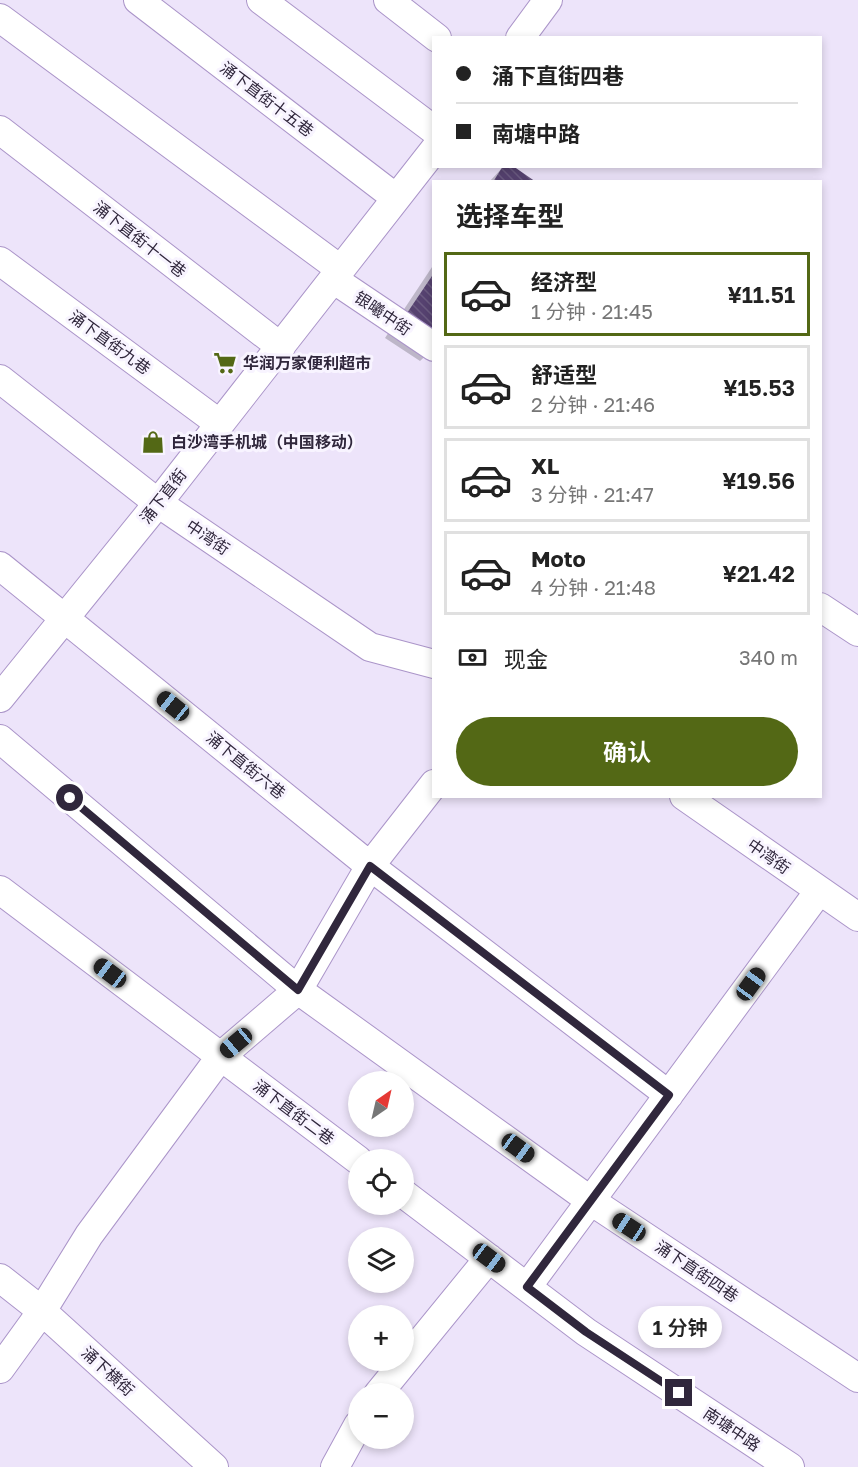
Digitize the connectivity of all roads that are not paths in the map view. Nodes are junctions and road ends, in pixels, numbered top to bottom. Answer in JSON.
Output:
{"nodes":[{"id":1,"x":138,"y":0,"type":"edge"},
{"id":2,"x":261,"y":0,"type":"edge"},
{"id":3,"x":388,"y":0,"type":"edge"},
{"id":4,"x":548,"y":0,"type":"edge"},
{"id":5,"x":0,"y":18,"type":"edge"},
{"id":6,"x":433,"y":36,"type":"edge"},
{"id":7,"x":521,"y":36,"type":"edge"},
{"id":8,"x":432,"y":128,"type":"edge"},
{"id":9,"x":0,"y":130,"type":"edge"},
{"id":10,"x":432,"y":153,"type":"edge"},
{"id":11,"x":396,"y":198,"type":"junction"},
{"id":12,"x":0,"y":261,"type":"edge"},
{"id":13,"x":336,"y":274,"type":"junction"},
{"id":14,"x":432,"y":346,"type":"edge"},
{"id":15,"x":280,"y":347,"type":"junction"},
{"id":16,"x":0,"y":380,"type":"edge"},
{"id":17,"x":220,"y":424,"type":"junction"},
{"id":18,"x":159,"y":503,"type":"junction"},
{"id":19,"x":0,"y":566,"type":"edge"},
{"id":20,"x":822,"y":608,"type":"edge"},
{"id":21,"x":65,"y":618,"type":"junction"},
{"id":22,"x":858,"y":632,"type":"edge"},
{"id":23,"x":432,"y":663,"type":"edge"},
{"id":24,"x":3,"y":689,"type":"edge"},
{"id":25,"x":0,"y":739,"type":"edge"},
{"id":26,"x":432,"y":787,"type":"edge"},
{"id":27,"x":687,"y":798,"type":"edge"},
{"id":28,"x":370,"y":866,"type":"junction"},
{"id":29,"x":0,"y":890,"type":"edge"},
{"id":30,"x":819,"y":891,"type":"junction"},
{"id":31,"x":857,"y":915,"type":"edge"},
{"id":32,"x":298,"y":990,"type":"junction"},
{"id":33,"x":221,"y":1056,"type":"junction"},
{"id":34,"x":669,"y":1095,"type":"junction"},
{"id":35,"x":348,"y":1152,"type":"edge"},
{"id":36,"x":591,"y":1201,"type":"junction"},
{"id":37,"x":414,"y":1202,"type":"edge"},
{"id":38,"x":489,"y":1258,"type":"junction"},
{"id":39,"x":0,"y":1278,"type":"edge"},
{"id":40,"x":527,"y":1287,"type":"junction"},
{"id":41,"x":42,"y":1311,"type":"junction"},
{"id":42,"x":0,"y":1369,"type":"edge"},
{"id":43,"x":858,"y":1378,"type":"edge"},
{"id":44,"x":387,"y":1383,"type":"edge"},
{"id":45,"x":348,"y":1442,"type":"edge"},
{"id":46,"x":214,"y":1467,"type":"edge"},
{"id":47,"x":334,"y":1467,"type":"edge"},
{"id":48,"x":790,"y":1467,"type":"edge"}],
"edges":[{"from":1,"to":11,"type":"street","name":"涌下直街十五巷"},
{"from":2,"to":8,"type":"street"},
{"from":3,"to":6,"type":"street"},
{"from":4,"to":7,"type":"street"},
{"from":5,"to":13,"type":"street","name":"银曦中街"},
{"from":9,"to":15,"type":"street","name":"涌下直街十一巷"},
{"from":10,"to":11,"type":"street","name":"涌下直街"},
{"from":11,"to":13,"type":"street","name":"涌下直街"},
{"from":12,"to":17,"type":"street","name":"涌下直街九巷"},
{"from":13,"to":14,"type":"street","name":"银曦中街"},
{"from":13,"to":15,"type":"street","name":"涌下直街"},
{"from":15,"to":17,"type":"street","name":"涌下直街"},
{"from":16,"to":18,"type":"street","name":"中湾街"},
{"from":17,"to":18,"type":"street","name":"涌下直街"},
{"from":18,"to":21,"type":"street","name":"涌下直街"},
{"from":18,"to":23,"type":"street","name":"中湾街"},
{"from":19,"to":21,"type":"street","name":"涌下直街六巷"},
{"from":20,"to":22,"type":"street"},
{"from":21,"to":24,"type":"street","name":"涌下直街"},
{"from":21,"to":28,"type":"street","name":"涌下直街六巷"},
{"from":25,"to":32,"type":"street","name":"涌下直街四巷"},
{"from":26,"to":28,"type":"street"},
{"from":27,"to":30,"type":"street","name":"中湾街"},
{"from":28,"to":32,"type":"street"},
{"from":28,"to":34,"type":"street","name":"涌下直街六巷"},
{"from":29,"to":33,"type":"street","name":"涌下直街二巷"},
{"from":30,"to":31,"type":"street","name":"中湾街"},
{"from":30,"to":34,"type":"street"},
{"from":32,"to":33,"type":"street"},
{"from":32,"to":36,"type":"street","name":"涌下直街四巷"},
{"from":33,"to":35,"type":"street","name":"涌下直街二巷"},
{"from":33,"to":41,"type":"street"},
{"from":34,"to":36,"type":"street"},
{"from":36,"to":40,"type":"street"},
{"from":36,"to":43,"type":"street","name":"涌下直街四巷"},
{"from":37,"to":38,"type":"street"},
{"from":38,"to":40,"type":"street"},
{"from":38,"to":44,"type":"street"},
{"from":39,"to":41,"type":"street","name":"涌下横街"},
{"from":40,"to":48,"type":"street","name":"南塘中路"},
{"from":41,"to":42,"type":"street"},
{"from":41,"to":46,"type":"street","name":"涌下横街"},
{"from":45,"to":47,"type":"street"}]}
